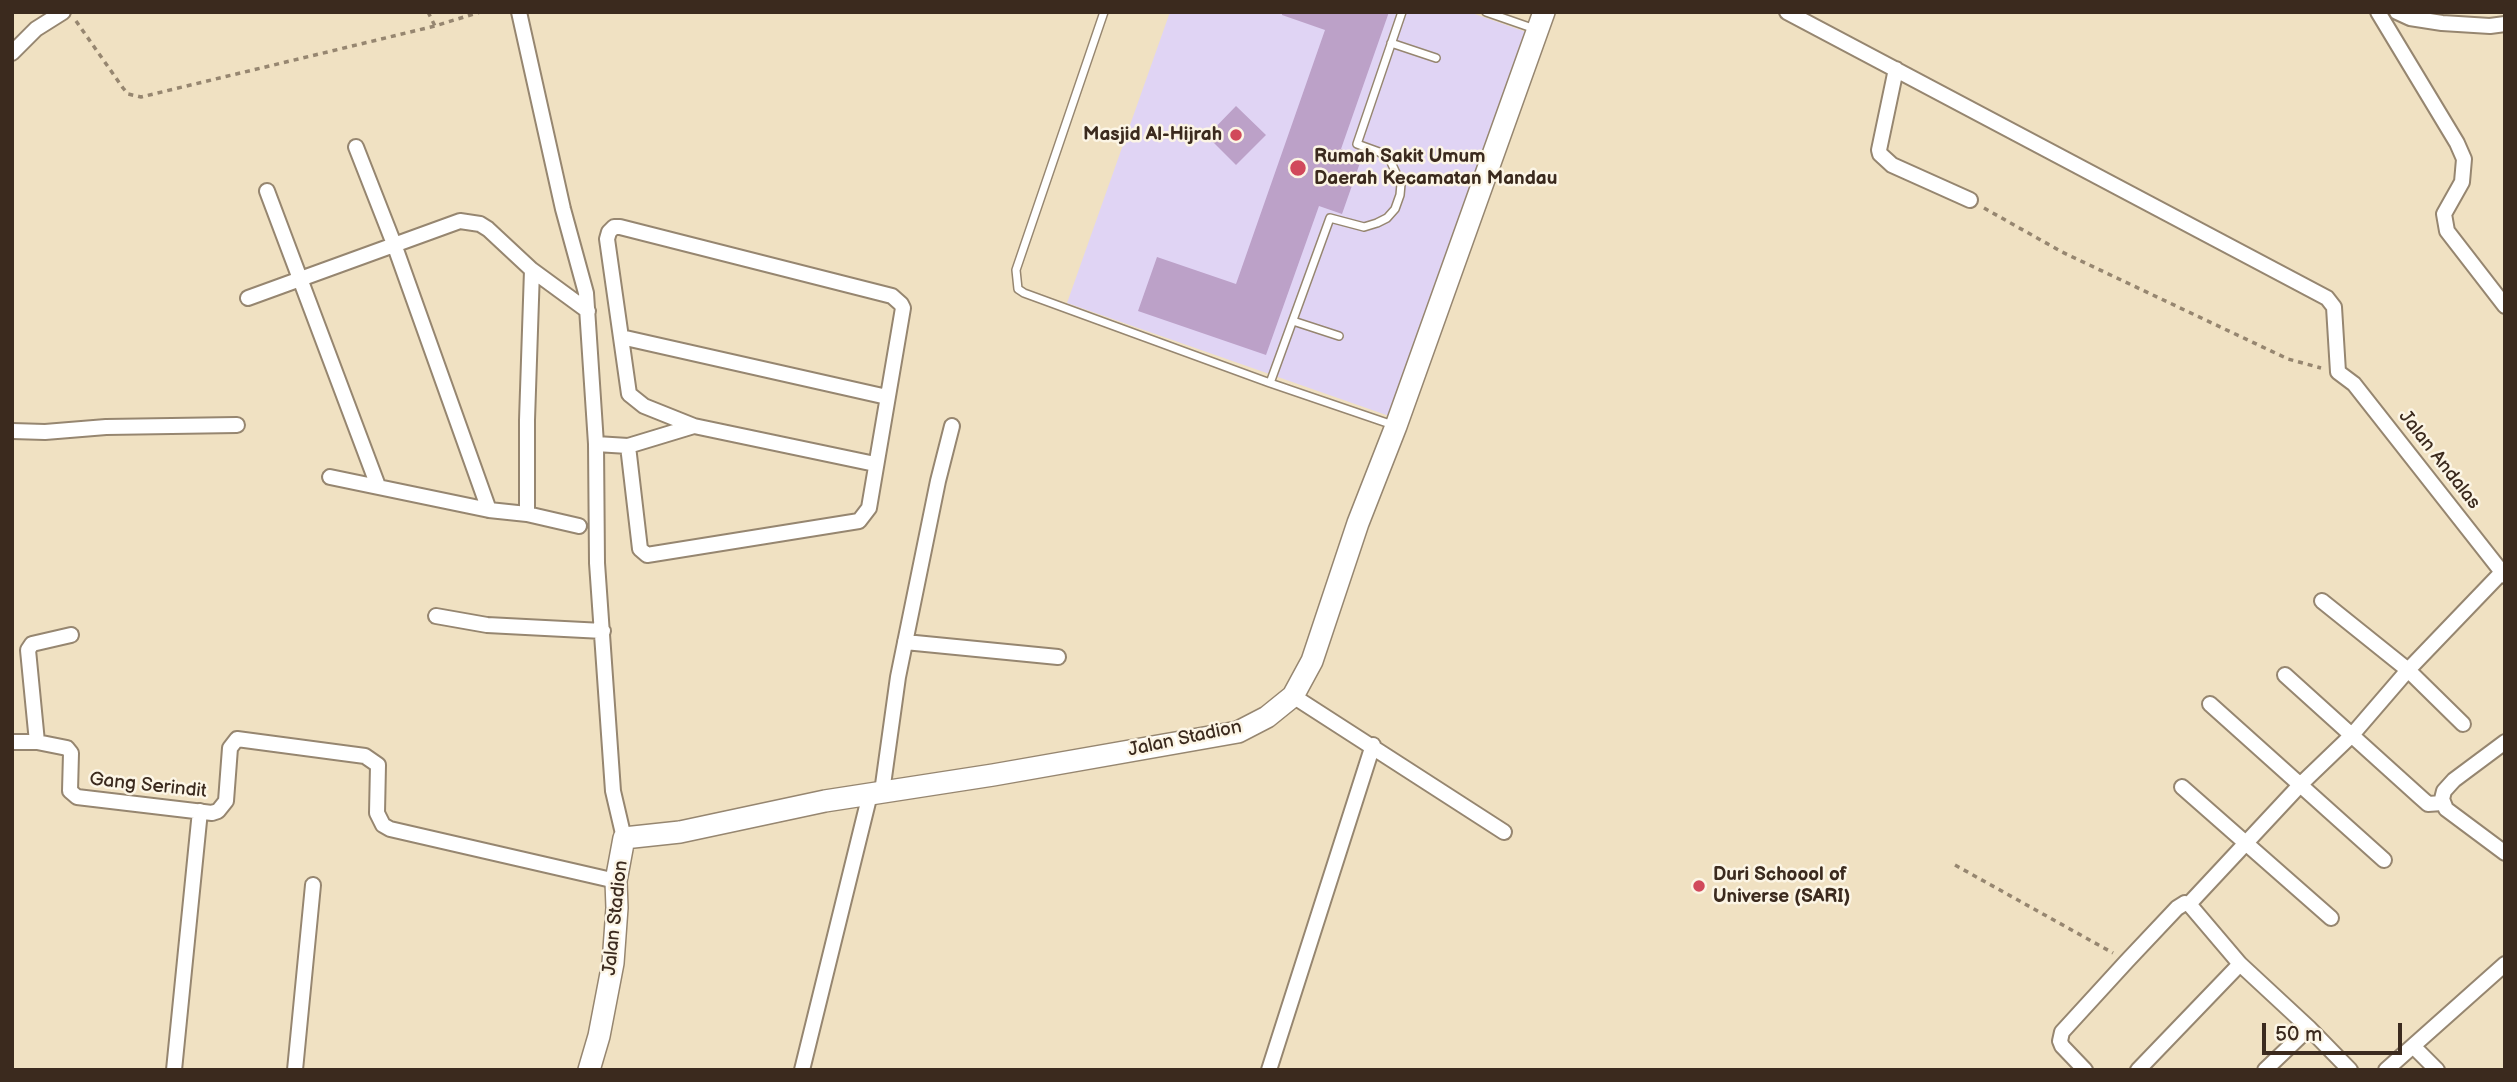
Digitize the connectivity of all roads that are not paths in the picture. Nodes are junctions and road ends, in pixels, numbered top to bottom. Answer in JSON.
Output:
{"nodes":[{"id":1,"x":63,"y":12,"type":"edge"},
{"id":2,"x":519,"y":12,"type":"edge"},
{"id":3,"x":1104,"y":12,"type":"edge"},
{"id":4,"x":1402,"y":12,"type":"edge"},
{"id":5,"x":1486,"y":12,"type":"edge"},
{"id":6,"x":1787,"y":12,"type":"edge"},
{"id":7,"x":2378,"y":12,"type":"edge"},
{"id":8,"x":2397,"y":12,"type":"edge"},
{"id":9,"x":1541,"y":21,"type":"edge"},
{"id":10,"x":2505,"y":24,"type":"edge"},
{"id":11,"x":1391,"y":43,"type":"junction"},
{"id":12,"x":12,"y":53,"type":"edge"},
{"id":13,"x":1436,"y":58,"type":"dead end"},
{"id":14,"x":1896,"y":69,"type":"junction"},
{"id":15,"x":356,"y":147,"type":"dead end"},
{"id":16,"x":267,"y":191,"type":"dead end"},
{"id":17,"x":1970,"y":200,"type":"road end"},
{"id":18,"x":394,"y":244,"type":"junction"},
{"id":19,"x":532,"y":270,"type":"junction"},
{"id":20,"x":300,"y":278,"type":"junction"},
{"id":21,"x":248,"y":298,"type":"dead end"},
{"id":22,"x":2505,"y":306,"type":"edge"},
{"id":23,"x":588,"y":312,"type":"junction"},
{"id":24,"x":1293,"y":321,"type":"junction"},
{"id":25,"x":1339,"y":336,"type":"dead end"},
{"id":26,"x":621,"y":337,"type":"junction"},
{"id":27,"x":1270,"y":383,"type":"junction"},
{"id":28,"x":887,"y":397,"type":"junction"},
{"id":29,"x":237,"y":425,"type":"dead end"},
{"id":30,"x":694,"y":426,"type":"junction"},
{"id":31,"x":953,"y":426,"type":"dead end"},
{"id":32,"x":1396,"y":426,"type":"junction"},
{"id":33,"x":12,"y":431,"type":"edge"},
{"id":34,"x":596,"y":444,"type":"junction"},
{"id":35,"x":628,"y":446,"type":"junction"},
{"id":36,"x":875,"y":464,"type":"junction"},
{"id":37,"x":330,"y":477,"type":"dead end"},
{"id":38,"x":378,"y":486,"type":"junction"},
{"id":39,"x":489,"y":510,"type":"junction"},
{"id":40,"x":527,"y":514,"type":"junction"},
{"id":41,"x":579,"y":526,"type":"dead end"},
{"id":42,"x":2504,"y":572,"type":"edge"},
{"id":43,"x":2322,"y":601,"type":"dead end"},
{"id":44,"x":436,"y":616,"type":"dead end"},
{"id":45,"x":603,"y":631,"type":"junction"},
{"id":46,"x":71,"y":635,"type":"dead end"},
{"id":47,"x":905,"y":642,"type":"junction"},
{"id":48,"x":1058,"y":657,"type":"dead end"},
{"id":49,"x":2408,"y":670,"type":"junction"},
{"id":50,"x":2284,"y":676,"type":"dead end"},
{"id":51,"x":1293,"y":696,"type":"junction"},
{"id":52,"x":2210,"y":704,"type":"dead end"},
{"id":53,"x":2463,"y":724,"type":"dead end"},
{"id":54,"x":2352,"y":735,"type":"junction"},
{"id":55,"x":37,"y":742,"type":"junction"},
{"id":56,"x":2505,"y":742,"type":"edge"},
{"id":57,"x":12,"y":743,"type":"edge"},
{"id":58,"x":1373,"y":746,"type":"junction"},
{"id":59,"x":2301,"y":784,"type":"junction"},
{"id":60,"x":2182,"y":787,"type":"dead end"},
{"id":61,"x":876,"y":793,"type":"junction"},
{"id":62,"x":2442,"y":803,"type":"junction"},
{"id":63,"x":200,"y":811,"type":"junction"},
{"id":64,"x":1504,"y":832,"type":"dead end"},
{"id":65,"x":625,"y":838,"type":"junction"},
{"id":66,"x":2247,"y":842,"type":"junction"},
{"id":67,"x":2505,"y":853,"type":"edge"},
{"id":68,"x":2384,"y":860,"type":"dead end"},
{"id":69,"x":616,"y":881,"type":"junction"},
{"id":70,"x":313,"y":884,"type":"dead end"},
{"id":71,"x":2189,"y":904,"type":"junction"},
{"id":72,"x":2331,"y":918,"type":"dead end"},
{"id":73,"x":2240,"y":964,"type":"junction"},
{"id":74,"x":2505,"y":964,"type":"edge"},
{"id":75,"x":2309,"y":1028,"type":"junction"},
{"id":76,"x":2413,"y":1046,"type":"junction"},
{"id":77,"x":174,"y":1070,"type":"edge"},
{"id":78,"x":295,"y":1070,"type":"edge"},
{"id":79,"x":589,"y":1070,"type":"edge"},
{"id":80,"x":803,"y":1070,"type":"edge"},
{"id":81,"x":1269,"y":1070,"type":"edge"},
{"id":82,"x":2085,"y":1070,"type":"edge"},
{"id":83,"x":2138,"y":1070,"type":"edge"},
{"id":84,"x":2264,"y":1070,"type":"edge"},
{"id":85,"x":2350,"y":1070,"type":"edge"},
{"id":86,"x":2386,"y":1070,"type":"edge"},
{"id":87,"x":2437,"y":1070,"type":"edge"}],
"edges":[{"from":1,"to":12,"type":"street"},
{"from":2,"to":23,"type":"street"},
{"from":3,"to":27,"type":"lane"},
{"from":4,"to":11,"type":"lane"},
{"from":5,"to":9,"type":"lane"},
{"from":6,"to":14,"type":"street"},
{"from":7,"to":22,"type":"street"},
{"from":8,"to":10,"type":"street"},
{"from":9,"to":32,"type":"street","name":"Jalan Stadion"},
{"from":11,"to":13,"type":"lane"},
{"from":11,"to":24,"type":"lane"},
{"from":14,"to":17,"type":"street"},
{"from":14,"to":42,"type":"street","name":"Jalan Andalas"},
{"from":15,"to":18,"type":"street"},
{"from":16,"to":20,"type":"street"},
{"from":18,"to":19,"type":"street"},
{"from":18,"to":20,"type":"street"},
{"from":18,"to":39,"type":"street"},
{"from":19,"to":23,"type":"street"},
{"from":19,"to":40,"type":"street"},
{"from":20,"to":21,"type":"street"},
{"from":20,"to":38,"type":"street"},
{"from":23,"to":34,"type":"street"},
{"from":24,"to":25,"type":"lane"},
{"from":24,"to":27,"type":"lane"},
{"from":26,"to":28,"type":"street"},
{"from":26,"to":28,"type":"street"},
{"from":26,"to":30,"type":"street"},
{"from":27,"to":32,"type":"lane"},
{"from":28,"to":36,"type":"street"},
{"from":29,"to":33,"type":"street"},
{"from":30,"to":35,"type":"street"},
{"from":30,"to":36,"type":"street"},
{"from":31,"to":47,"type":"street"},
{"from":32,"to":51,"type":"street","name":"Jalan Stadion"},
{"from":34,"to":35,"type":"street"},
{"from":34,"to":45,"type":"street"},
{"from":35,"to":36,"type":"street"},
{"from":37,"to":38,"type":"street"},
{"from":38,"to":39,"type":"street"},
{"from":39,"to":40,"type":"street"},
{"from":40,"to":41,"type":"street"},
{"from":42,"to":49,"type":"street"},
{"from":43,"to":49,"type":"street"},
{"from":44,"to":45,"type":"street"},
{"from":45,"to":65,"type":"street"},
{"from":46,"to":55,"type":"street"},
{"from":47,"to":48,"type":"street"},
{"from":47,"to":61,"type":"street"},
{"from":49,"to":53,"type":"street"},
{"from":49,"to":54,"type":"street"},
{"from":50,"to":54,"type":"street"},
{"from":51,"to":58,"type":"street"},
{"from":51,"to":61,"type":"street","name":"Jalan Stadion"},
{"from":52,"to":59,"type":"street"},
{"from":54,"to":59,"type":"street"},
{"from":54,"to":62,"type":"street"},
{"from":55,"to":57,"type":"street","name":"Gang Serindit"},
{"from":55,"to":63,"type":"street","name":"Gang Serindit"},
{"from":56,"to":62,"type":"street"},
{"from":58,"to":64,"type":"street"},
{"from":58,"to":81,"type":"street"},
{"from":59,"to":66,"type":"street"},
{"from":59,"to":68,"type":"street"},
{"from":60,"to":66,"type":"street"},
{"from":61,"to":65,"type":"street","name":"Jalan Stadion"},
{"from":61,"to":80,"type":"street"},
{"from":62,"to":67,"type":"street"},
{"from":63,"to":69,"type":"street","name":"Gang Serindit"},
{"from":63,"to":77,"type":"street"},
{"from":65,"to":69,"type":"street","name":"Jalan Stadion"},
{"from":66,"to":71,"type":"street"},
{"from":66,"to":72,"type":"street"},
{"from":69,"to":79,"type":"street","name":"Jalan Stadion"},
{"from":70,"to":78,"type":"street"},
{"from":71,"to":73,"type":"street"},
{"from":71,"to":82,"type":"street"},
{"from":73,"to":75,"type":"street"},
{"from":73,"to":83,"type":"street"},
{"from":74,"to":76,"type":"street"},
{"from":75,"to":84,"type":"street"},
{"from":75,"to":85,"type":"street"},
{"from":76,"to":86,"type":"street"},
{"from":76,"to":87,"type":"street"}]}
